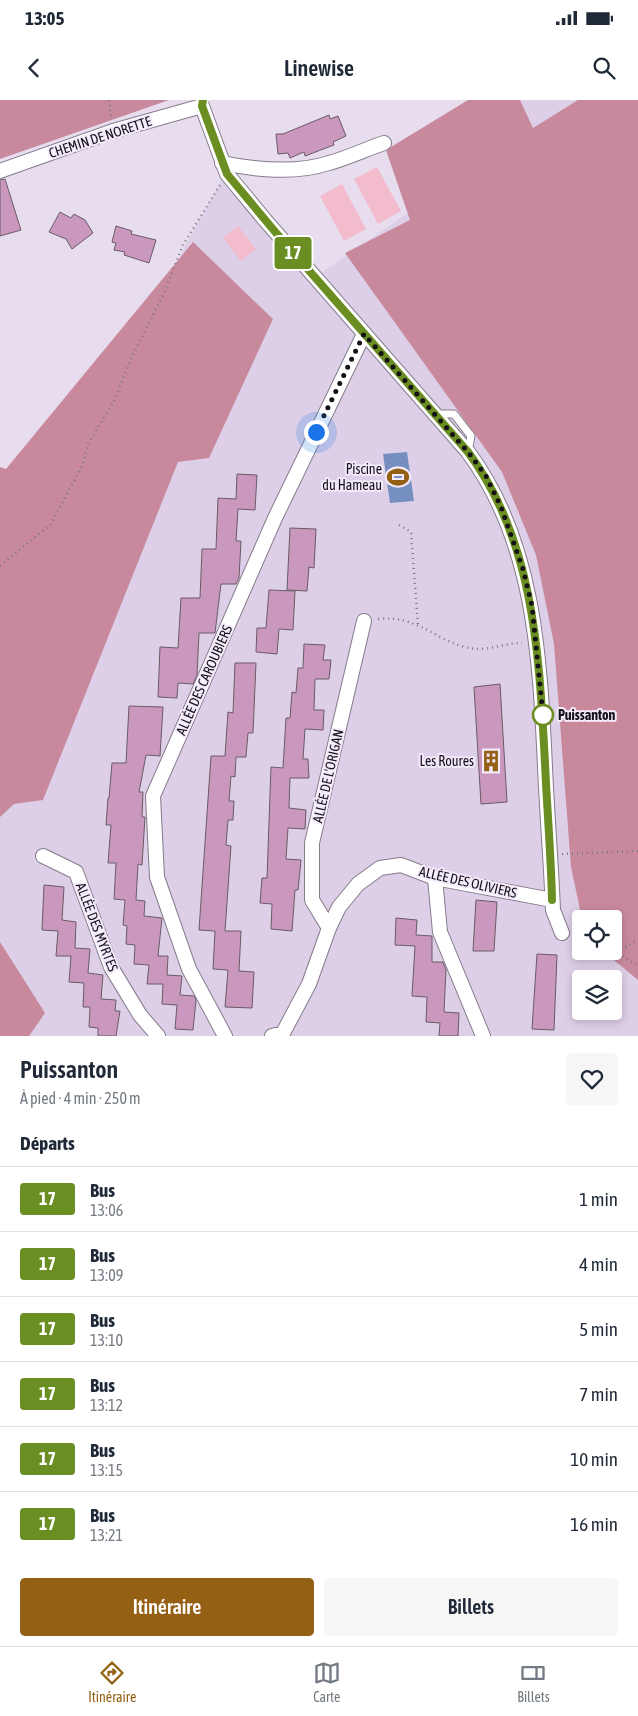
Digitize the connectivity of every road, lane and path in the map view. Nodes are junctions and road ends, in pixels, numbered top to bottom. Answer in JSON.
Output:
{"nodes":[{"id":1,"x":109,"y":100,"type":"edge"},
{"id":2,"x":202,"y":103,"type":"edge"},
{"id":3,"x":113,"y":131,"type":"junction"},
{"id":4,"x":384,"y":143,"type":"dead end"},
{"id":5,"x":225,"y":168,"type":"junction"},
{"id":6,"x":0,"y":170,"type":"edge"},
{"id":7,"x":364,"y":334,"type":"junction"},
{"id":8,"x":399,"y":525,"type":"dead end"},
{"id":9,"x":0,"y":566,"type":"edge"},
{"id":10,"x":364,"y":621,"type":"joint"},
{"id":11,"x":418,"y":625,"type":"junction"},
{"id":12,"x":536,"y":643,"type":"junction"},
{"id":13,"x":638,"y":851,"type":"edge"},
{"id":14,"x":550,"y":855,"type":"junction"},
{"id":15,"x":43,"y":856,"type":"dead end"},
{"id":16,"x":435,"y":878,"type":"junction"},
{"id":17,"x":552,"y":900,"type":"junction"},
{"id":18,"x":329,"y":928,"type":"junction"},
{"id":19,"x":562,"y":933,"type":"dead end"},
{"id":20,"x":638,"y":939,"type":"edge"},
{"id":21,"x":622,"y":948,"type":"edge"},
{"id":22,"x":622,"y":956,"type":"edge"},
{"id":23,"x":638,"y":966,"type":"edge"},
{"id":24,"x":282,"y":1035,"type":"edge"},
{"id":25,"x":158,"y":1036,"type":"edge"},
{"id":26,"x":226,"y":1036,"type":"edge"},
{"id":27,"x":483,"y":1036,"type":"edge"}],
"edges":[{"from":1,"to":3,"type":"path"},
{"from":2,"to":3,"type":"street","name":"CHEMIN DE NORETTE"},
{"from":2,"to":5,"type":"street"},
{"from":3,"to":6,"type":"street","name":"CHEMIN DE NORETTE"},
{"from":4,"to":5,"type":"street"},
{"from":5,"to":7,"type":"street"},
{"from":5,"to":9,"type":"path"},
{"from":7,"to":12,"type":"street"},
{"from":7,"to":26,"type":"street","name":"ALLÉE DES CAROUBIERS"},
{"from":8,"to":11,"type":"path"},
{"from":10,"to":11,"type":"path"},
{"from":10,"to":18,"type":"street","name":"ALLÉE DE L'ORIGAN"},
{"from":11,"to":12,"type":"path"},
{"from":12,"to":14,"type":"street"},
{"from":13,"to":14,"type":"path"},
{"from":14,"to":17,"type":"street"},
{"from":15,"to":25,"type":"street","name":"ALLÉE DES MYRTES"},
{"from":16,"to":17,"type":"street","name":"ALLÉE DES OLIVIERS"},
{"from":16,"to":18,"type":"street","name":"ALLÉE DES OLIVIERS"},
{"from":16,"to":27,"type":"street"},
{"from":17,"to":19,"type":"street"},
{"from":18,"to":24,"type":"street","name":"ALLÉE DES OLIVIERS"},
{"from":20,"to":21,"type":"path"},
{"from":22,"to":23,"type":"path"}]}
